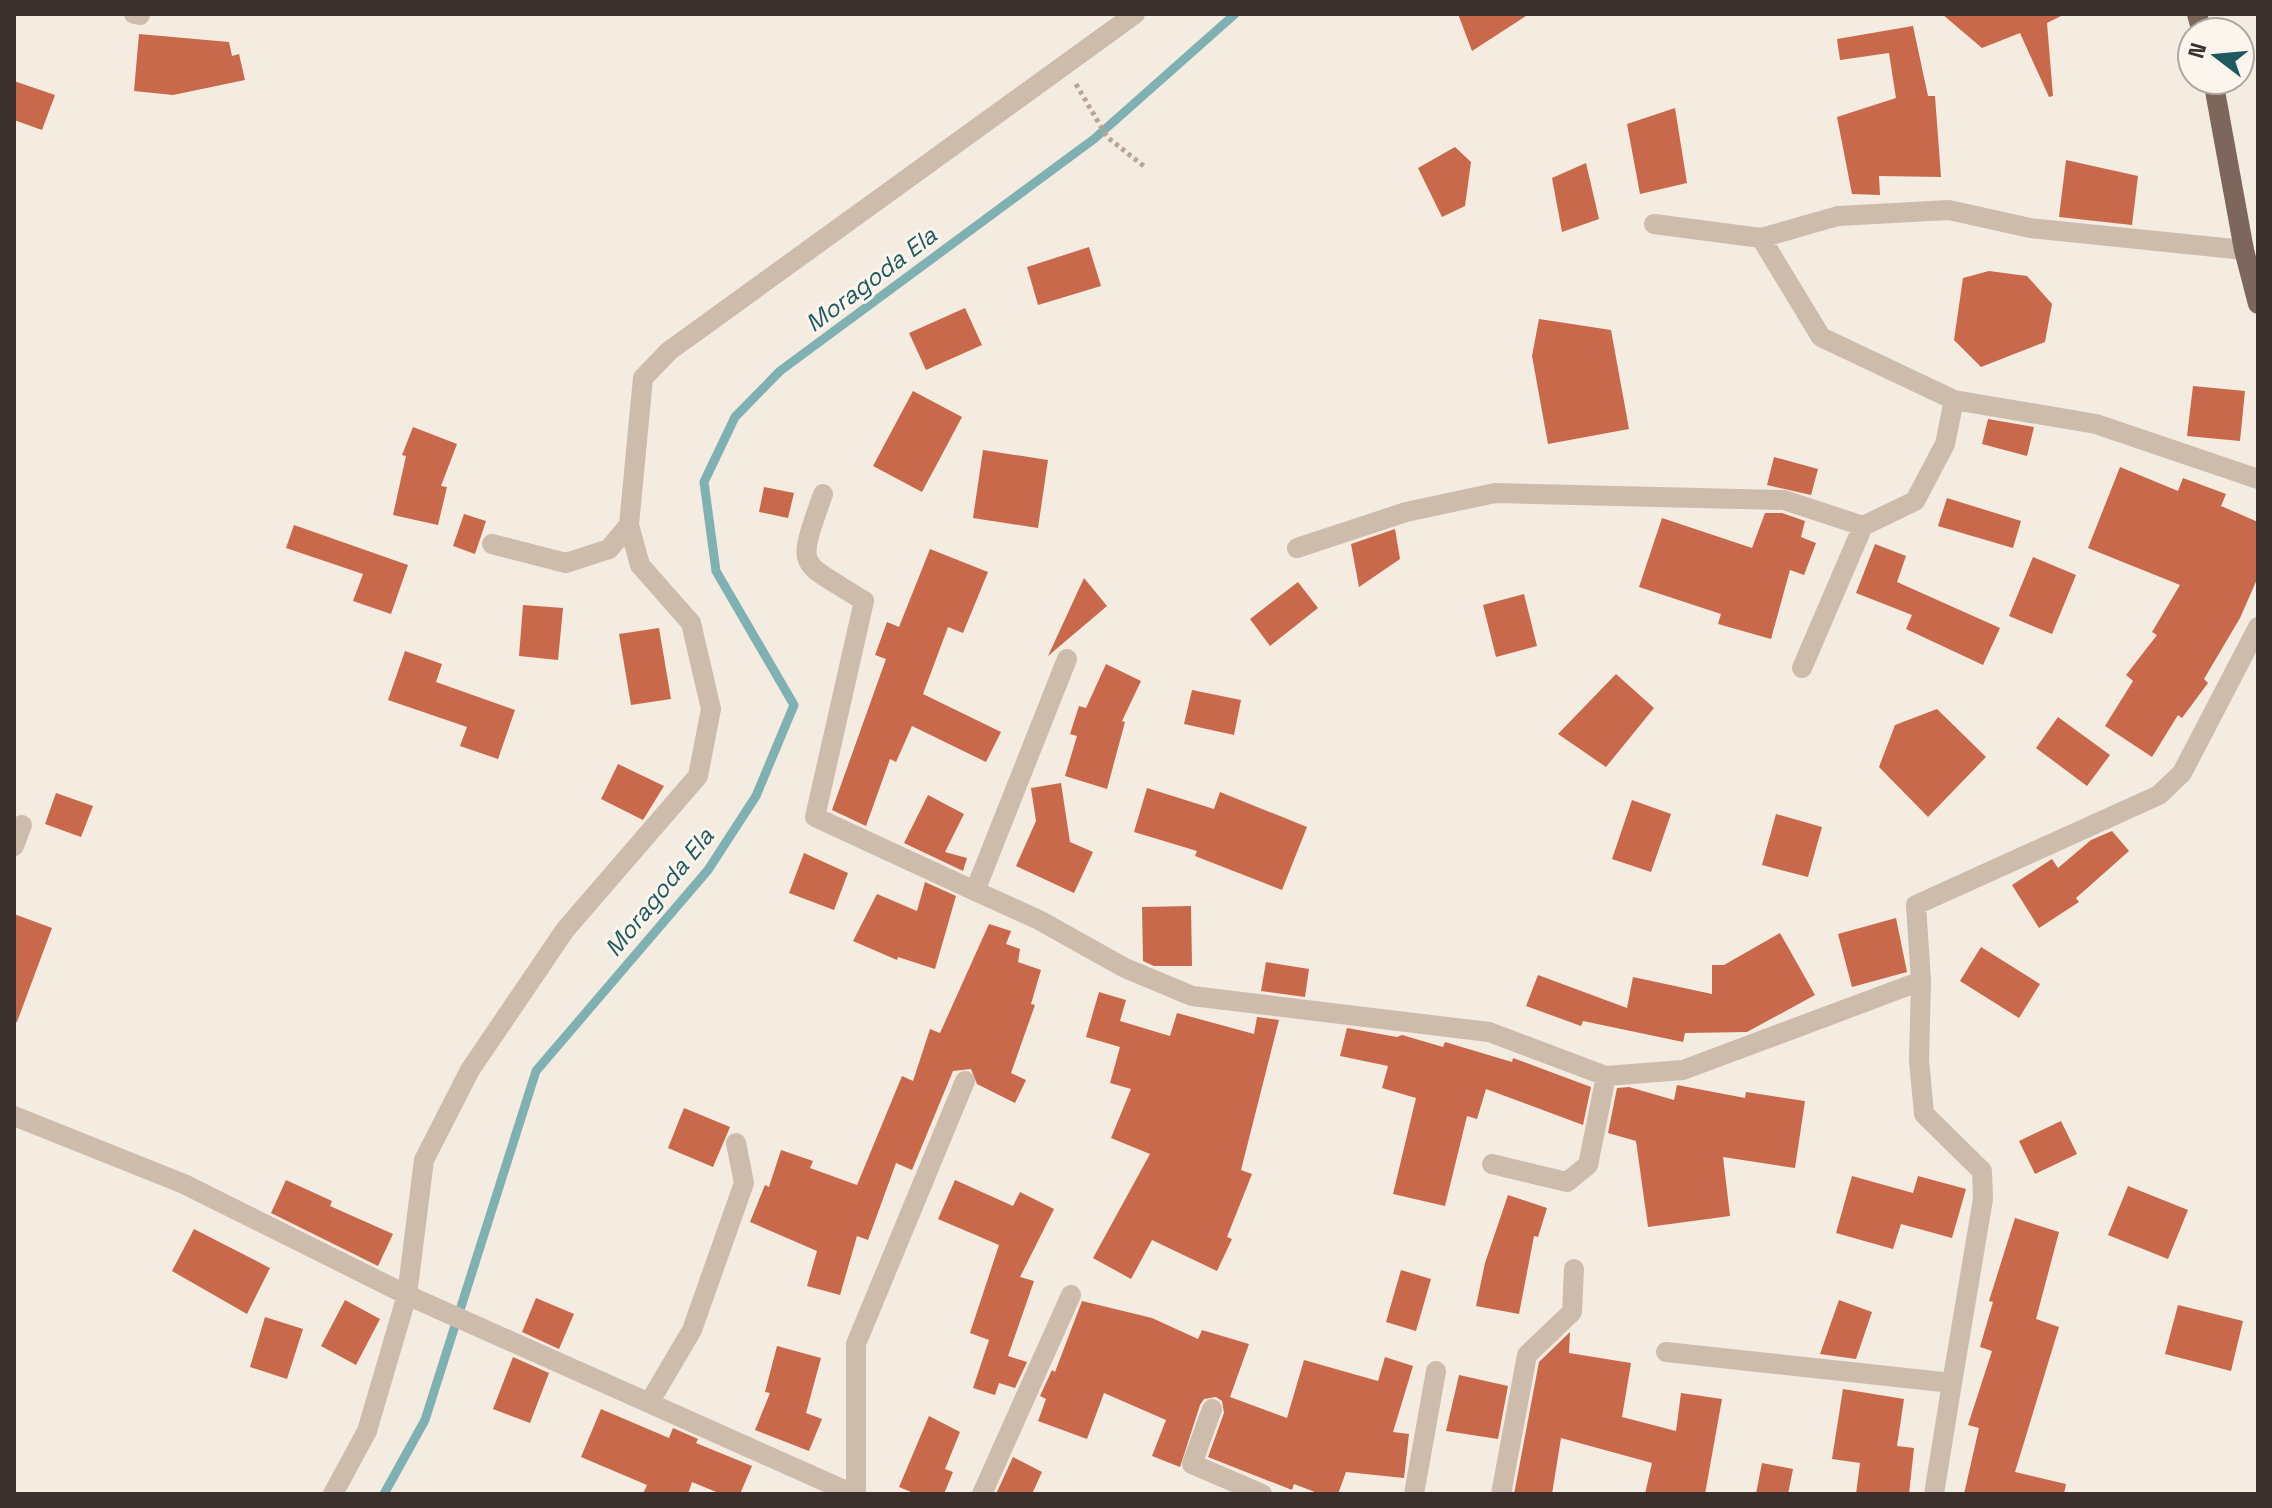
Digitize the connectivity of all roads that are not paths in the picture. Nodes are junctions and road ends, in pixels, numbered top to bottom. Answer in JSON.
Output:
{"nodes":[{"id":1,"x":1135,"y":14,"type":"edge"},
{"id":2,"x":2216,"y":96,"type":"edge"},
{"id":3,"x":1654,"y":224,"type":"dead end"},
{"id":4,"x":1761,"y":238,"type":"junction"},
{"id":5,"x":2244,"y":250,"type":"junction"},
{"id":6,"x":2258,"y":304,"type":"edge"},
{"id":7,"x":1954,"y":400,"type":"junction"},
{"id":8,"x":2258,"y":479,"type":"edge"},
{"id":9,"x":823,"y":494,"type":"dead end"},
{"id":10,"x":629,"y":525,"type":"junction"},
{"id":11,"x":1863,"y":526,"type":"junction"},
{"id":12,"x":492,"y":544,"type":"dead end"},
{"id":13,"x":1297,"y":548,"type":"dead end"},
{"id":14,"x":2258,"y":627,"type":"edge"},
{"id":15,"x":1067,"y":659,"type":"dead end"},
{"id":16,"x":1802,"y":668,"type":"dead end"},
{"id":17,"x":22,"y":825,"type":"dead end"},
{"id":18,"x":14,"y":846,"type":"edge"},
{"id":19,"x":975,"y":891,"type":"junction"},
{"id":20,"x":1921,"y":981,"type":"junction"},
{"id":21,"x":1606,"y":1076,"type":"junction"},
{"id":22,"x":965,"y":1081,"type":"dead end"},
{"id":23,"x":14,"y":1116,"type":"edge"},
{"id":24,"x":736,"y":1143,"type":"dead end"},
{"id":25,"x":1492,"y":1164,"type":"dead end"},
{"id":26,"x":1574,"y":1269,"type":"dead end"},
{"id":27,"x":407,"y":1295,"type":"junction"},
{"id":28,"x":1071,"y":1295,"type":"dead end"},
{"id":29,"x":1666,"y":1352,"type":"dead end"},
{"id":30,"x":1436,"y":1371,"type":"dead end"},
{"id":31,"x":1952,"y":1383,"type":"junction"},
{"id":32,"x":649,"y":1403,"type":"junction"},
{"id":33,"x":1212,"y":1409,"type":"dead end"},
{"id":34,"x":333,"y":1494,"type":"edge"},
{"id":35,"x":854,"y":1494,"type":"edge"},
{"id":36,"x":982,"y":1494,"type":"edge"},
{"id":37,"x":1262,"y":1494,"type":"edge"},
{"id":38,"x":1414,"y":1494,"type":"edge"},
{"id":39,"x":1501,"y":1494,"type":"edge"},
{"id":40,"x":1934,"y":1494,"type":"edge"}],
"edges":[{"from":1,"to":10,"type":"street"},
{"from":2,"to":5,"type":"main road"},
{"from":3,"to":4,"type":"street"},
{"from":4,"to":5,"type":"street"},
{"from":4,"to":7,"type":"street"},
{"from":5,"to":6,"type":"main road"},
{"from":7,"to":8,"type":"street"},
{"from":7,"to":11,"type":"street"},
{"from":9,"to":19,"type":"street"},
{"from":10,"to":12,"type":"street"},
{"from":10,"to":27,"type":"street"},
{"from":11,"to":13,"type":"street"},
{"from":11,"to":16,"type":"street"},
{"from":14,"to":20,"type":"street"},
{"from":15,"to":19,"type":"street"},
{"from":17,"to":18,"type":"street"},
{"from":19,"to":21,"type":"street"},
{"from":20,"to":21,"type":"street"},
{"from":20,"to":31,"type":"street"},
{"from":21,"to":25,"type":"street"},
{"from":22,"to":35,"type":"street"},
{"from":23,"to":27,"type":"street"},
{"from":24,"to":32,"type":"street"},
{"from":26,"to":39,"type":"street"},
{"from":27,"to":32,"type":"street"},
{"from":27,"to":34,"type":"street"},
{"from":28,"to":36,"type":"street"},
{"from":29,"to":31,"type":"street"},
{"from":30,"to":38,"type":"street"},
{"from":31,"to":40,"type":"street"},
{"from":32,"to":35,"type":"street"},
{"from":33,"to":37,"type":"street"}]}
